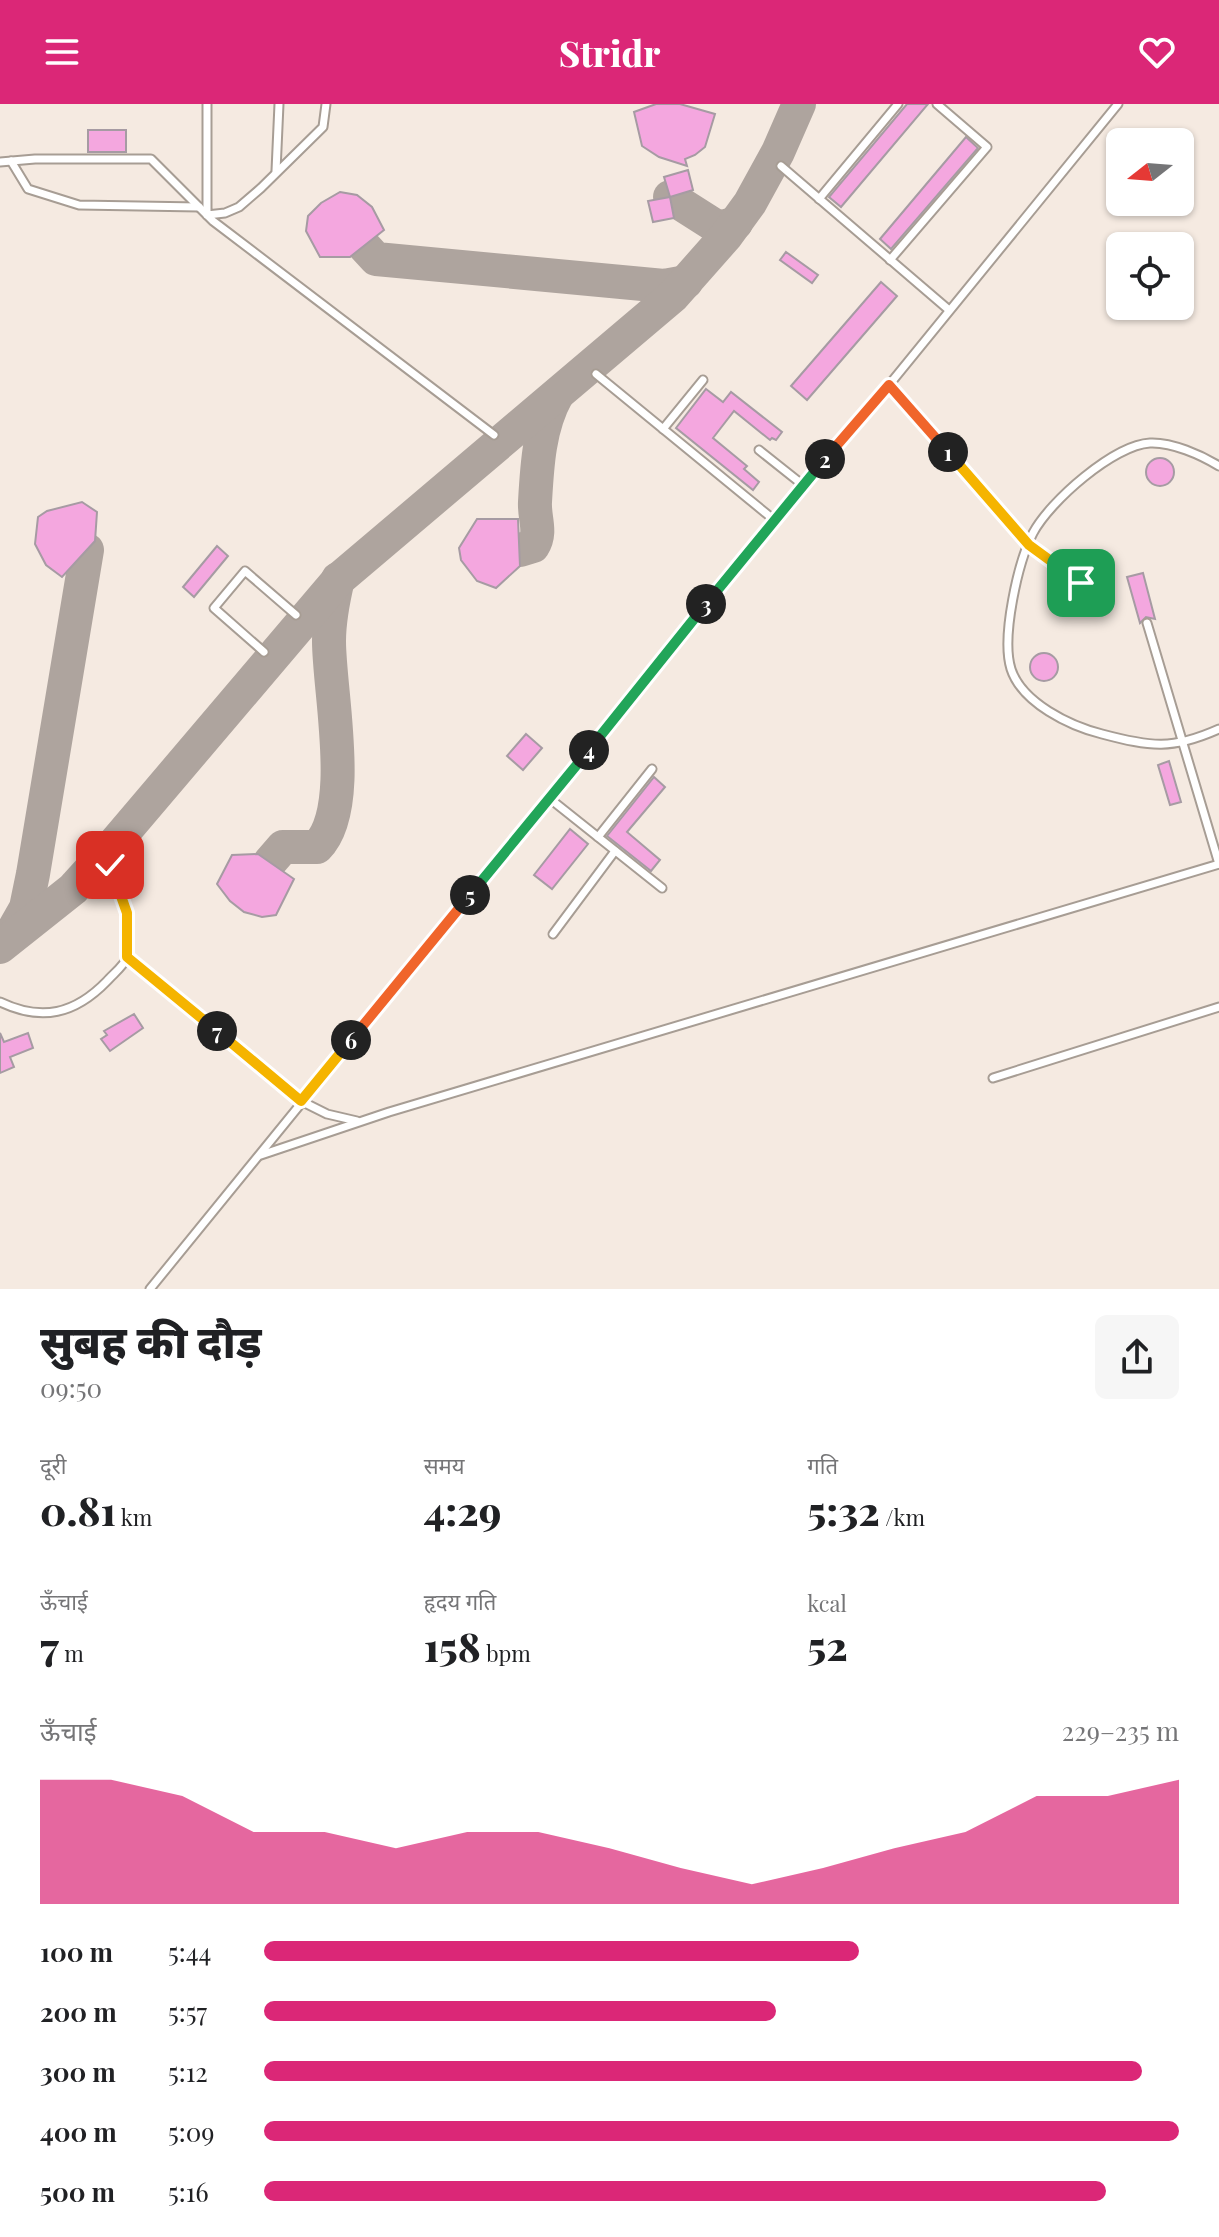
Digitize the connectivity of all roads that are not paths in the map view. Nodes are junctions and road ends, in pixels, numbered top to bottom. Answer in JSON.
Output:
{"nodes":[{"id":1,"x":207,"y":104,"type":"edge"},
{"id":2,"x":279,"y":104,"type":"edge"},
{"id":3,"x":326,"y":104,"type":"edge"},
{"id":4,"x":898,"y":104,"type":"edge"},
{"id":5,"x":937,"y":104,"type":"edge"},
{"id":6,"x":1118,"y":104,"type":"edge"},
{"id":7,"x":11,"y":161,"type":"junction"},
{"id":8,"x":0,"y":162,"type":"edge"},
{"id":9,"x":781,"y":166,"type":"dead end"},
{"id":10,"x":276,"y":171,"type":"junction"},
{"id":11,"x":819,"y":199,"type":"junction"},
{"id":12,"x":199,"y":207,"type":"junction"},
{"id":13,"x":207,"y":215,"type":"junction"},
{"id":14,"x":890,"y":260,"type":"junction"},
{"id":15,"x":949,"y":310,"type":"junction"},
{"id":16,"x":596,"y":374,"type":"dead end"},
{"id":17,"x":703,"y":380,"type":"dead end"},
{"id":18,"x":889,"y":385,"type":"junction"},
{"id":19,"x":663,"y":429,"type":"junction"},
{"id":20,"x":494,"y":435,"type":"dead end"},
{"id":21,"x":759,"y":450,"type":"dead end"},
{"id":22,"x":1219,"y":466,"type":"edge"},
{"id":23,"x":803,"y":485,"type":"junction"},
{"id":24,"x":773,"y":519,"type":"junction"},
{"id":25,"x":1029,"y":545,"type":"junction"},
{"id":26,"x":1081,"y":583,"type":"dead end"},
{"id":27,"x":296,"y":615,"type":"dead end"},
{"id":28,"x":1147,"y":623,"type":"dead end"},
{"id":29,"x":264,"y":652,"type":"dead end"},
{"id":30,"x":1219,"y":729,"type":"edge"},
{"id":31,"x":1182,"y":743,"type":"junction"},
{"id":32,"x":652,"y":769,"type":"dead end"},
{"id":33,"x":549,"y":798,"type":"junction"},
{"id":34,"x":598,"y":837,"type":"junction"},
{"id":35,"x":615,"y":851,"type":"junction"},
{"id":36,"x":1219,"y":864,"type":"edge"},
{"id":37,"x":110,"y":865,"type":"dead end"},
{"id":38,"x":662,"y":888,"type":"dead end"},
{"id":39,"x":553,"y":934,"type":"dead end"},
{"id":40,"x":127,"y":957,"type":"junction"},
{"id":41,"x":0,"y":1002,"type":"edge"},
{"id":42,"x":1219,"y":1007,"type":"edge"},
{"id":43,"x":993,"y":1078,"type":"dead end"},
{"id":44,"x":301,"y":1101,"type":"junction"},
{"id":45,"x":359,"y":1122,"type":"junction"},
{"id":46,"x":259,"y":1155,"type":"junction"},
{"id":47,"x":150,"y":1289,"type":"edge"}],
"edges":[{"from":1,"to":13,"type":"lane"},
{"from":2,"to":10,"type":"lane"},
{"from":3,"to":10,"type":"lane"},
{"from":4,"to":11,"type":"lane"},
{"from":5,"to":14,"type":"lane"},
{"from":6,"to":15,"type":"lane"},
{"from":7,"to":8,"type":"lane"},
{"from":7,"to":12,"type":"lane"},
{"from":7,"to":12,"type":"lane"},
{"from":9,"to":11,"type":"lane"},
{"from":10,"to":13,"type":"lane"},
{"from":11,"to":14,"type":"lane"},
{"from":12,"to":13,"type":"lane"},
{"from":13,"to":20,"type":"lane"},
{"from":14,"to":15,"type":"lane"},
{"from":15,"to":18,"type":"lane"},
{"from":16,"to":19,"type":"lane"},
{"from":17,"to":19,"type":"lane"},
{"from":18,"to":23,"type":"lane"},
{"from":18,"to":25,"type":"lane"},
{"from":19,"to":24,"type":"lane"},
{"from":21,"to":23,"type":"lane"},
{"from":22,"to":25,"type":"lane"},
{"from":23,"to":24,"type":"lane"},
{"from":24,"to":33,"type":"lane"},
{"from":25,"to":26,"type":"lane"},
{"from":25,"to":31,"type":"lane"},
{"from":27,"to":29,"type":"lane"},
{"from":28,"to":31,"type":"lane"},
{"from":30,"to":31,"type":"lane"},
{"from":31,"to":36,"type":"lane"},
{"from":32,"to":34,"type":"lane"},
{"from":33,"to":34,"type":"lane"},
{"from":33,"to":44,"type":"lane"},
{"from":34,"to":35,"type":"lane"},
{"from":35,"to":38,"type":"lane"},
{"from":35,"to":39,"type":"lane"},
{"from":36,"to":45,"type":"lane"},
{"from":37,"to":40,"type":"lane"},
{"from":40,"to":41,"type":"lane"},
{"from":40,"to":44,"type":"lane"},
{"from":42,"to":43,"type":"lane"},
{"from":44,"to":45,"type":"lane"},
{"from":44,"to":46,"type":"lane"},
{"from":45,"to":46,"type":"lane"},
{"from":46,"to":47,"type":"lane"}]}
